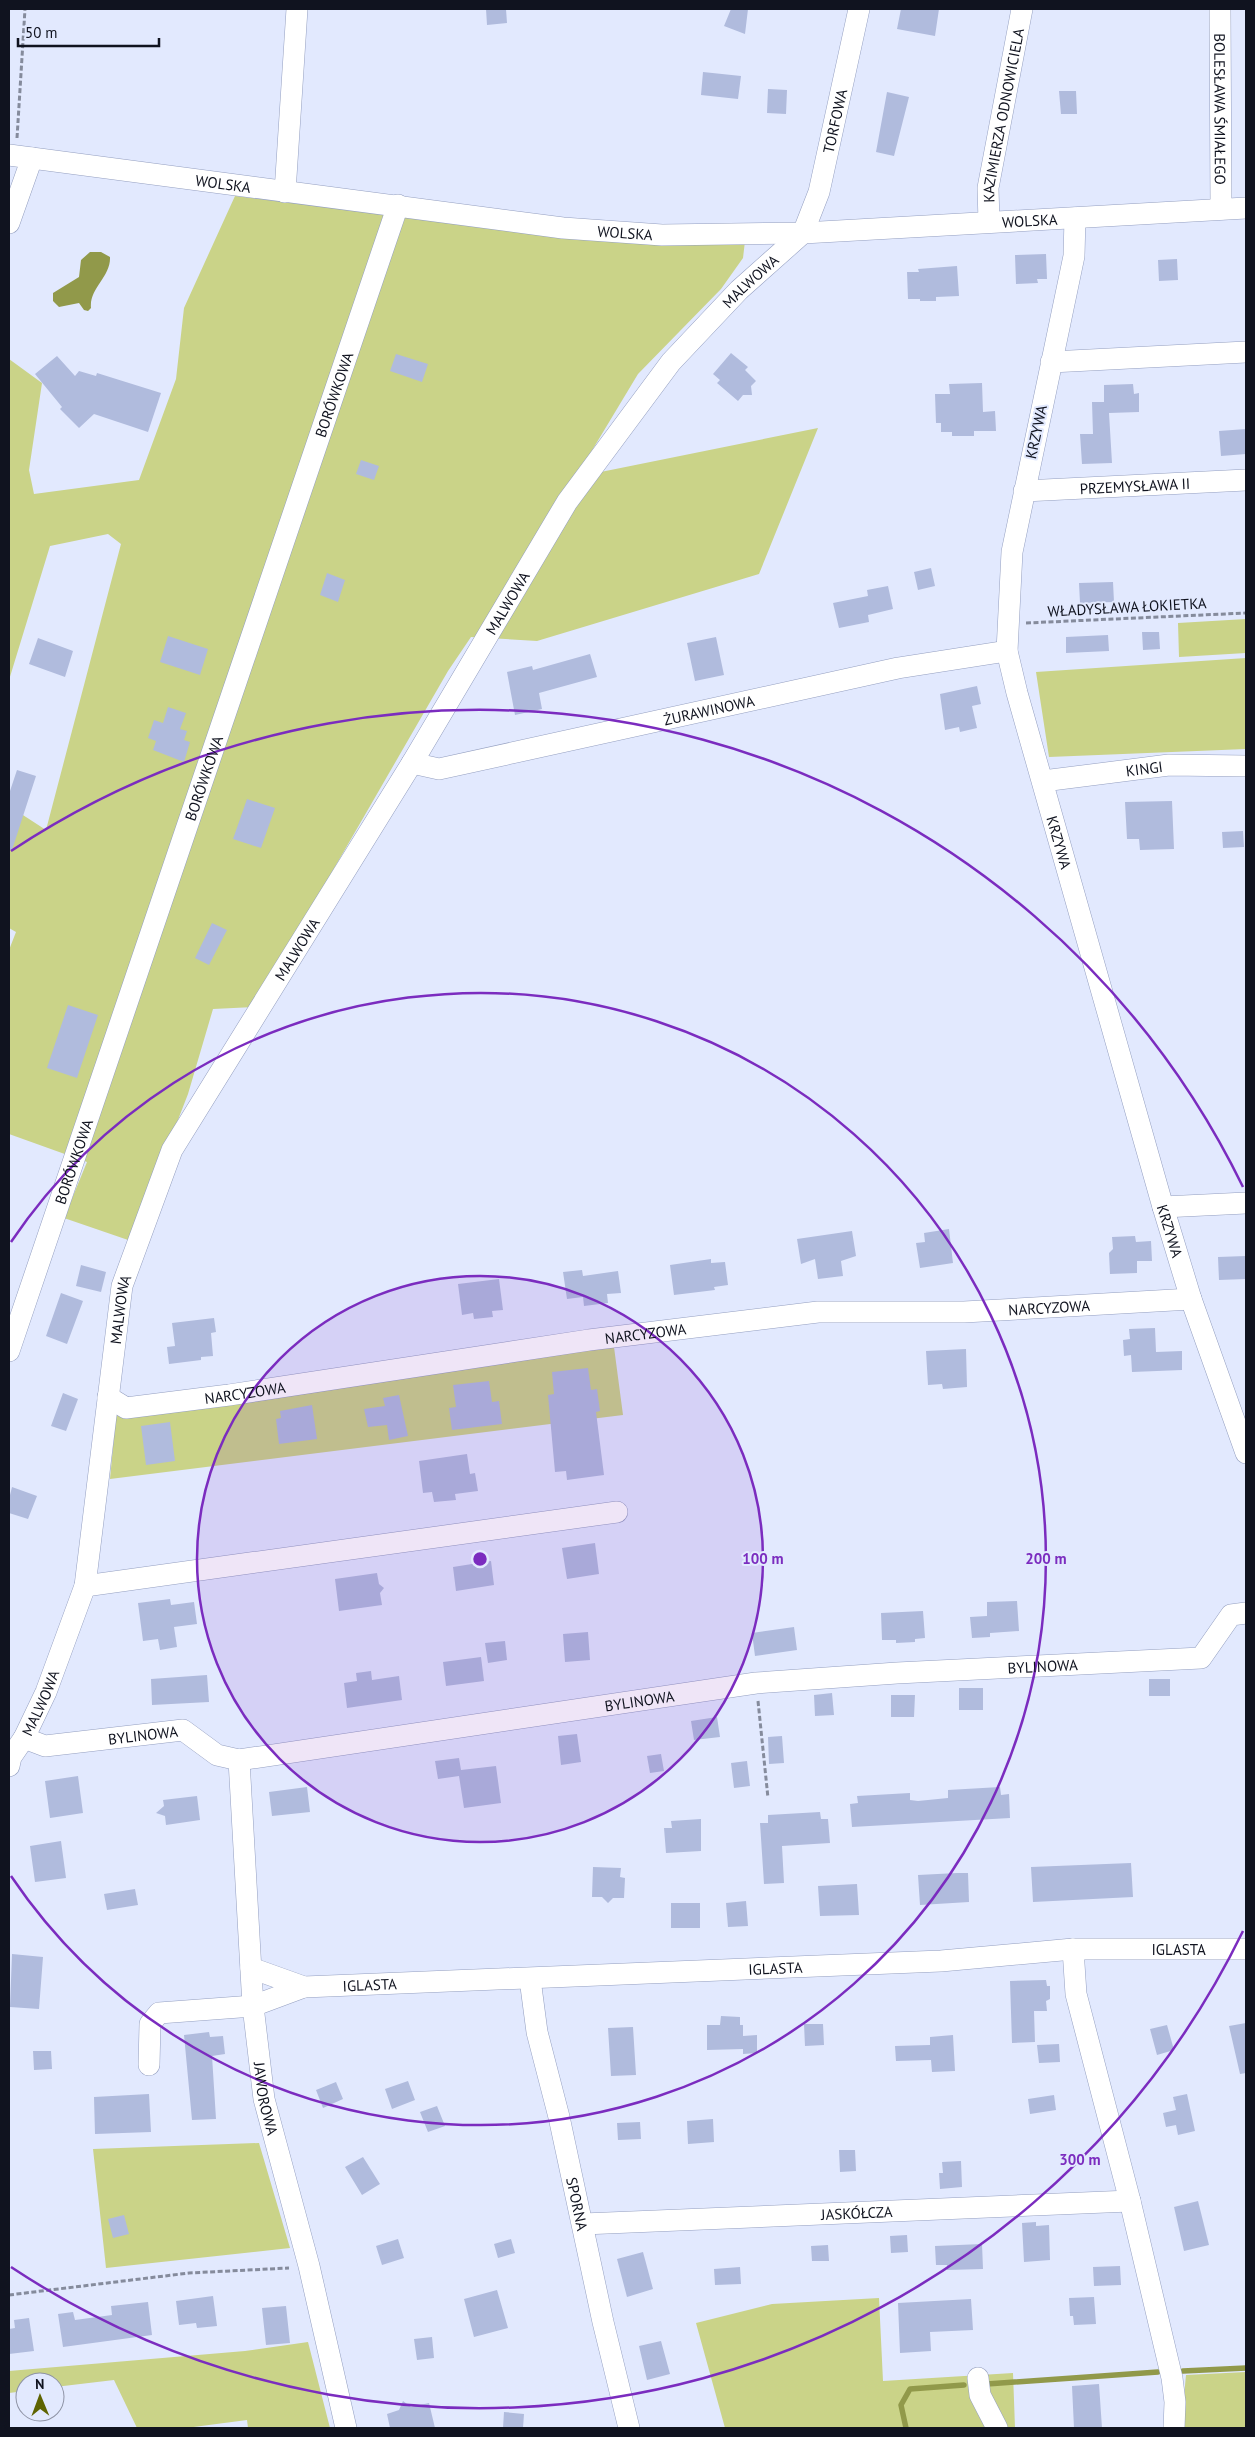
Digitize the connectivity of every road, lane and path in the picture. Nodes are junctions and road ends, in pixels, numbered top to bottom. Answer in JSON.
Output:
{"nodes":[{"id":1,"x":25,"y":9,"type":"edge"},
{"id":2,"x":297,"y":9,"type":"edge"},
{"id":3,"x":859,"y":9,"type":"edge"},
{"id":4,"x":1022,"y":9,"type":"edge"},
{"id":5,"x":1220,"y":9,"type":"edge"},
{"id":6,"x":19,"y":156,"type":"edge"},
{"id":7,"x":285,"y":192,"type":"junction"},
{"id":8,"x":398,"y":205,"type":"junction"},
{"id":9,"x":1246,"y":208,"type":"edge"},
{"id":10,"x":1221,"y":209,"type":"junction"},
{"id":11,"x":1075,"y":218,"type":"junction"},
{"id":12,"x":989,"y":222,"type":"junction"},
{"id":13,"x":9,"y":223,"type":"edge"},
{"id":14,"x":803,"y":233,"type":"junction"},
{"id":15,"x":1246,"y":352,"type":"edge"},
{"id":16,"x":1051,"y":362,"type":"junction"},
{"id":17,"x":1246,"y":480,"type":"edge"},
{"id":18,"x":1024,"y":491,"type":"junction"},
{"id":19,"x":1246,"y":613,"type":"edge"},
{"id":20,"x":1008,"y":624,"type":"junction"},
{"id":21,"x":1007,"y":651,"type":"junction"},
{"id":22,"x":412,"y":763,"type":"junction"},
{"id":23,"x":1246,"y":766,"type":"edge"},
{"id":24,"x":1043,"y":781,"type":"junction"},
{"id":25,"x":1246,"y":1203,"type":"edge"},
{"id":26,"x":1163,"y":1208,"type":"junction"},
{"id":27,"x":1191,"y":1299,"type":"junction"},
{"id":28,"x":9,"y":1351,"type":"edge"},
{"id":29,"x":108,"y":1397,"type":"junction"},
{"id":30,"x":1246,"y":1452,"type":"edge"},
{"id":31,"x":617,"y":1512,"type":"dead end"},
{"id":32,"x":85,"y":1586,"type":"junction"},
{"id":33,"x":1246,"y":1613,"type":"edge"},
{"id":34,"x":756,"y":1683,"type":"junction"},
{"id":35,"x":24,"y":1738,"type":"junction"},
{"id":36,"x":239,"y":1760,"type":"junction"},
{"id":37,"x":9,"y":1766,"type":"edge"},
{"id":38,"x":768,"y":1798,"type":"dead end"},
{"id":39,"x":1074,"y":1949,"type":"junction"},
{"id":40,"x":1246,"y":1949,"type":"edge"},
{"id":41,"x":250,"y":1968,"type":"junction"},
{"id":42,"x":530,"y":1979,"type":"junction"},
{"id":43,"x":304,"y":1987,"type":"junction"},
{"id":44,"x":252,"y":2006,"type":"junction"},
{"id":45,"x":150,"y":2065,"type":"dead end"},
{"id":46,"x":1130,"y":2201,"type":"junction"},
{"id":47,"x":583,"y":2224,"type":"junction"},
{"id":48,"x":309,"y":2266,"type":"junction"},
{"id":49,"x":9,"y":2295,"type":"edge"},
{"id":50,"x":978,"y":2378,"type":"dead end"},
{"id":51,"x":346,"y":2428,"type":"edge"},
{"id":52,"x":629,"y":2428,"type":"edge"},
{"id":53,"x":997,"y":2428,"type":"edge"},
{"id":54,"x":1174,"y":2428,"type":"edge"}],
"edges":[{"from":1,"to":6,"type":"path"},
{"from":2,"to":7,"type":"street"},
{"from":3,"to":14,"type":"street","name":"TORFOWA"},
{"from":4,"to":12,"type":"street","name":"KAZIMIERZA ODNOWICIELA"},
{"from":5,"to":10,"type":"street","name":"BOLESŁAWA ŚMIAŁEGO"},
{"from":6,"to":7,"type":"street","name":"WOLSKA"},
{"from":6,"to":13,"type":"street"},
{"from":7,"to":8,"type":"street","name":"WOLSKA"},
{"from":8,"to":14,"type":"street","name":"WOLSKA"},
{"from":8,"to":28,"type":"street","name":"BORÓWKOWA"},
{"from":9,"to":10,"type":"street","name":"WOLSKA"},
{"from":10,"to":11,"type":"street","name":"WOLSKA"},
{"from":11,"to":12,"type":"street","name":"WOLSKA"},
{"from":11,"to":16,"type":"street","name":"KRZYWA"},
{"from":12,"to":14,"type":"street","name":"WOLSKA"},
{"from":14,"to":22,"type":"street","name":"MALWOWA"},
{"from":15,"to":16,"type":"street"},
{"from":16,"to":18,"type":"street","name":"KRZYWA"},
{"from":17,"to":18,"type":"street","name":"PRZEMYSŁAWA II"},
{"from":18,"to":20,"type":"street","name":"KRZYWA"},
{"from":19,"to":20,"type":"path","name":"WŁADYSŁAWA ŁOKIETKA"},
{"from":20,"to":21,"type":"street","name":"KRZYWA"},
{"from":21,"to":22,"type":"street","name":"ŻURAWINOWA"},
{"from":21,"to":24,"type":"street","name":"KRZYWA"},
{"from":22,"to":29,"type":"street","name":"MALWOWA"},
{"from":23,"to":24,"type":"street","name":"KINGI"},
{"from":24,"to":26,"type":"street","name":"KRZYWA"},
{"from":25,"to":26,"type":"street"},
{"from":26,"to":27,"type":"street","name":"KRZYWA"},
{"from":27,"to":29,"type":"street","name":"NARCYZOWA"},
{"from":27,"to":30,"type":"street","name":"KRZYWA"},
{"from":29,"to":32,"type":"street","name":"MALWOWA"},
{"from":31,"to":32,"type":"street"},
{"from":32,"to":35,"type":"street","name":"MALWOWA"},
{"from":33,"to":34,"type":"street","name":"BYLINOWA"},
{"from":34,"to":36,"type":"street","name":"BYLINOWA"},
{"from":34,"to":38,"type":"path"},
{"from":35,"to":36,"type":"street","name":"BYLINOWA"},
{"from":35,"to":37,"type":"street","name":"MALWOWA"},
{"from":36,"to":41,"type":"street","name":"JAWOROWA"},
{"from":39,"to":40,"type":"street","name":"IGLASTA"},
{"from":39,"to":42,"type":"street","name":"IGLASTA"},
{"from":39,"to":46,"type":"street"},
{"from":41,"to":43,"type":"street","name":"IGLASTA"},
{"from":41,"to":44,"type":"street","name":"JAWOROWA"},
{"from":42,"to":43,"type":"street","name":"IGLASTA"},
{"from":42,"to":47,"type":"street","name":"SPORNA"},
{"from":43,"to":44,"type":"street","name":"IGLASTA"},
{"from":44,"to":45,"type":"street","name":"IGLASTA"},
{"from":44,"to":48,"type":"street","name":"JAWOROWA"},
{"from":46,"to":47,"type":"street","name":"JASKÓŁCZA"},
{"from":46,"to":54,"type":"street"},
{"from":47,"to":52,"type":"street","name":"SPORNA"},
{"from":48,"to":49,"type":"path"},
{"from":48,"to":51,"type":"street","name":"JAWOROWA"},
{"from":50,"to":53,"type":"street"}]}
